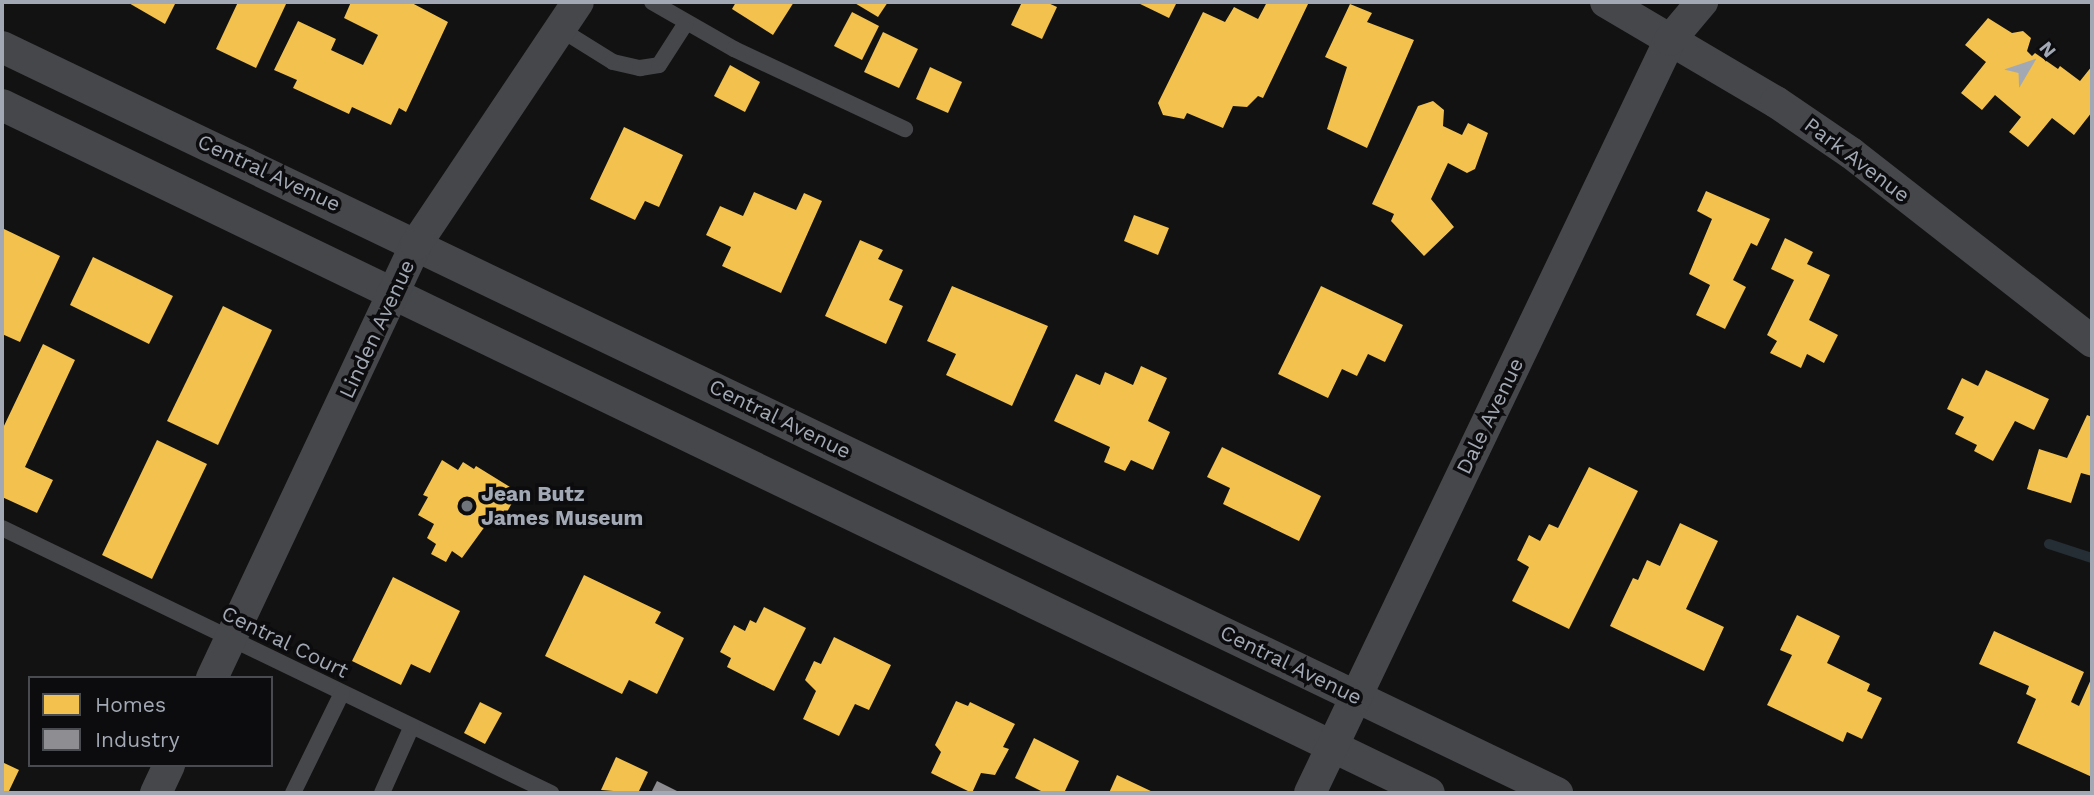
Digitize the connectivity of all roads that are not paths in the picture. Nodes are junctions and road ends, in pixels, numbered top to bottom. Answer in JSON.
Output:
{"nodes":[{"id":1,"x":578,"y":2,"type":"edge"},
{"id":2,"x":652,"y":2,"type":"edge"},
{"id":3,"x":1606,"y":2,"type":"edge"},
{"id":4,"x":1702,"y":2,"type":"edge"},
{"id":5,"x":686,"y":23,"type":"junction"},
{"id":6,"x":560,"y":29,"type":"junction"},
{"id":7,"x":1670,"y":40,"type":"junction"},
{"id":8,"x":2,"y":47,"type":"edge"},
{"id":9,"x":2,"y":105,"type":"edge"},
{"id":10,"x":905,"y":129,"type":"dead end"},
{"id":11,"x":415,"y":244,"type":"junction"},
{"id":12,"x":394,"y":296,"type":"junction"},
{"id":13,"x":2092,"y":341,"type":"edge"},
{"id":14,"x":2,"y":528,"type":"edge"},
{"id":15,"x":231,"y":639,"type":"junction"},
{"id":16,"x":213,"y":676,"type":"edge"},
{"id":17,"x":342,"y":693,"type":"junction"},
{"id":18,"x":1356,"y":696,"type":"junction"},
{"id":19,"x":412,"y":726,"type":"junction"},
{"id":20,"x":1332,"y":747,"type":"junction"},
{"id":21,"x":168,"y":767,"type":"edge"},
{"id":22,"x":156,"y":793,"type":"edge"},
{"id":23,"x":293,"y":793,"type":"edge"},
{"id":24,"x":382,"y":793,"type":"edge"},
{"id":25,"x":551,"y":793,"type":"edge"},
{"id":26,"x":1310,"y":793,"type":"edge"},
{"id":27,"x":1429,"y":793,"type":"edge"},
{"id":28,"x":1557,"y":793,"type":"edge"}],
"edges":[{"from":1,"to":6,"type":"street","name":"Linden Avenue"},
{"from":2,"to":5,"type":"lane"},
{"from":3,"to":7,"type":"street","name":"Park Avenue"},
{"from":4,"to":7,"type":"street","name":"Dale Avenue"},
{"from":5,"to":6,"type":"lane"},
{"from":5,"to":10,"type":"lane"},
{"from":6,"to":11,"type":"street","name":"Linden Avenue"},
{"from":7,"to":13,"type":"street","name":"Park Avenue"},
{"from":7,"to":18,"type":"street","name":"Dale Avenue"},
{"from":8,"to":11,"type":"street","name":"Central Avenue"},
{"from":9,"to":12,"type":"street"},
{"from":11,"to":12,"type":"street","name":"Linden Avenue"},
{"from":11,"to":18,"type":"street","name":"Central Avenue"},
{"from":12,"to":15,"type":"street","name":"Linden Avenue"},
{"from":12,"to":20,"type":"street"},
{"from":14,"to":15,"type":"lane","name":"Central Court"},
{"from":15,"to":16,"type":"street","name":"Linden Avenue"},
{"from":15,"to":17,"type":"lane","name":"Central Court"},
{"from":17,"to":19,"type":"lane","name":"Central Court"},
{"from":17,"to":23,"type":"lane"},
{"from":18,"to":20,"type":"street","name":"Dale Avenue"},
{"from":18,"to":28,"type":"street","name":"Central Avenue"},
{"from":19,"to":24,"type":"lane"},
{"from":19,"to":25,"type":"lane","name":"Central Court"},
{"from":20,"to":26,"type":"street","name":"Dale Avenue"},
{"from":20,"to":27,"type":"street"},
{"from":21,"to":22,"type":"street"}]}
